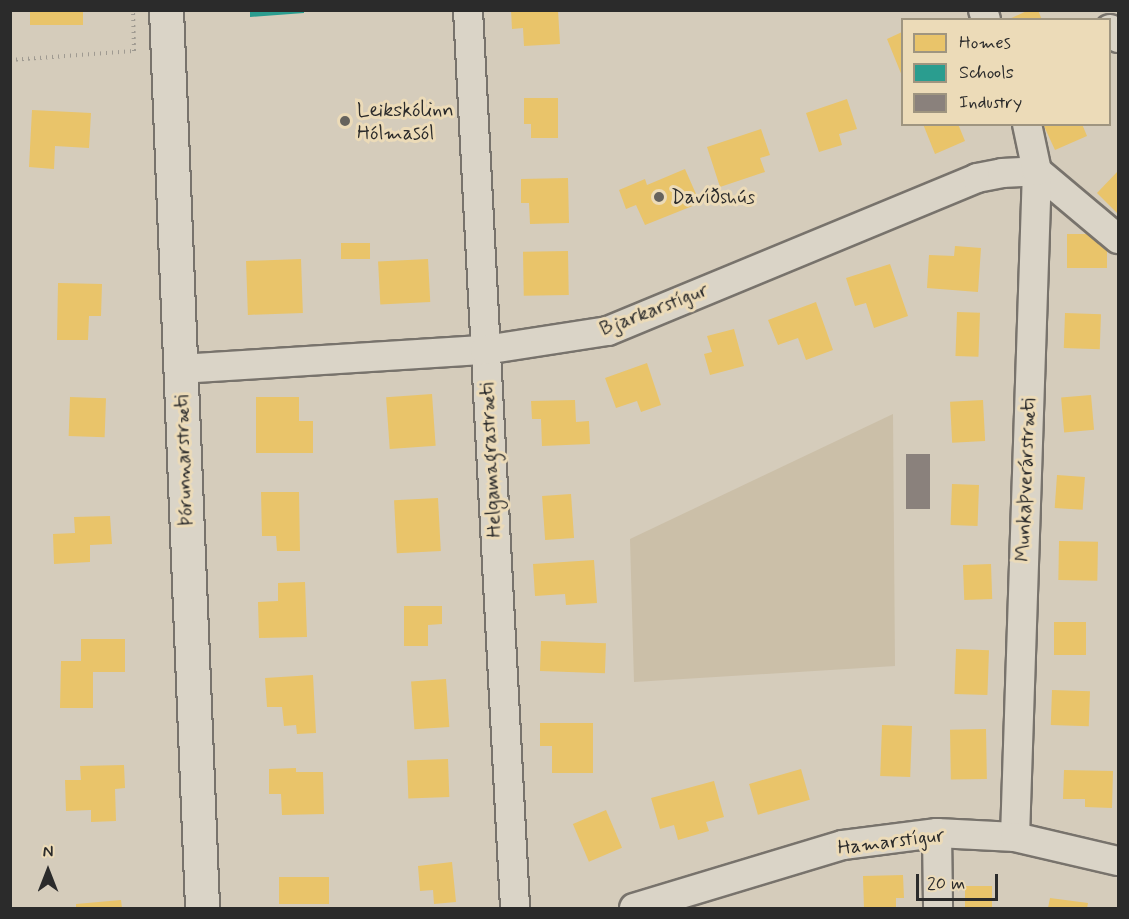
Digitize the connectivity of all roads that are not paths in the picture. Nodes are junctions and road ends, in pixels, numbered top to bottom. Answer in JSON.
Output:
{"nodes":[{"id":1,"x":166,"y":10,"type":"edge"},
{"id":2,"x":468,"y":10,"type":"edge"},
{"id":3,"x":1027,"y":126,"type":"edge"},
{"id":4,"x":1036,"y":171,"type":"junction"},
{"id":5,"x":1119,"y":239,"type":"edge"},
{"id":6,"x":485,"y":350,"type":"junction"},
{"id":7,"x":180,"y":369,"type":"junction"},
{"id":8,"x":938,"y":833,"type":"junction"},
{"id":9,"x":1014,"y":837,"type":"junction"},
{"id":10,"x":1119,"y":861,"type":"edge"},
{"id":11,"x":717,"y":897,"type":"edge"},
{"id":12,"x":202,"y":909,"type":"edge"},
{"id":13,"x":515,"y":909,"type":"edge"},
{"id":14,"x":634,"y":909,"type":"edge"},
{"id":15,"x":938,"y":909,"type":"edge"}],
"edges":[{"from":1,"to":7,"type":"street","name":"Þórunnarstræti"},
{"from":2,"to":6,"type":"street","name":"Helgamagrastræti"},
{"from":3,"to":4,"type":"street","name":"Munkaþverárstræti"},
{"from":4,"to":5,"type":"street"},
{"from":4,"to":6,"type":"street","name":"Bjarkarstígur"},
{"from":4,"to":9,"type":"street","name":"Munkaþverárstræti"},
{"from":6,"to":7,"type":"street","name":"Bjarkarstígur"},
{"from":6,"to":13,"type":"street","name":"Helgamagrastræti"},
{"from":7,"to":12,"type":"street","name":"Þórunnarstræti"},
{"from":8,"to":9,"type":"street","name":"Hamarstígur"},
{"from":8,"to":11,"type":"street","name":"Hamarstígur"},
{"from":8,"to":15,"type":"street"},
{"from":9,"to":10,"type":"street","name":"Hamarstígur"},
{"from":11,"to":14,"type":"street","name":"Hamarstígur"}]}
